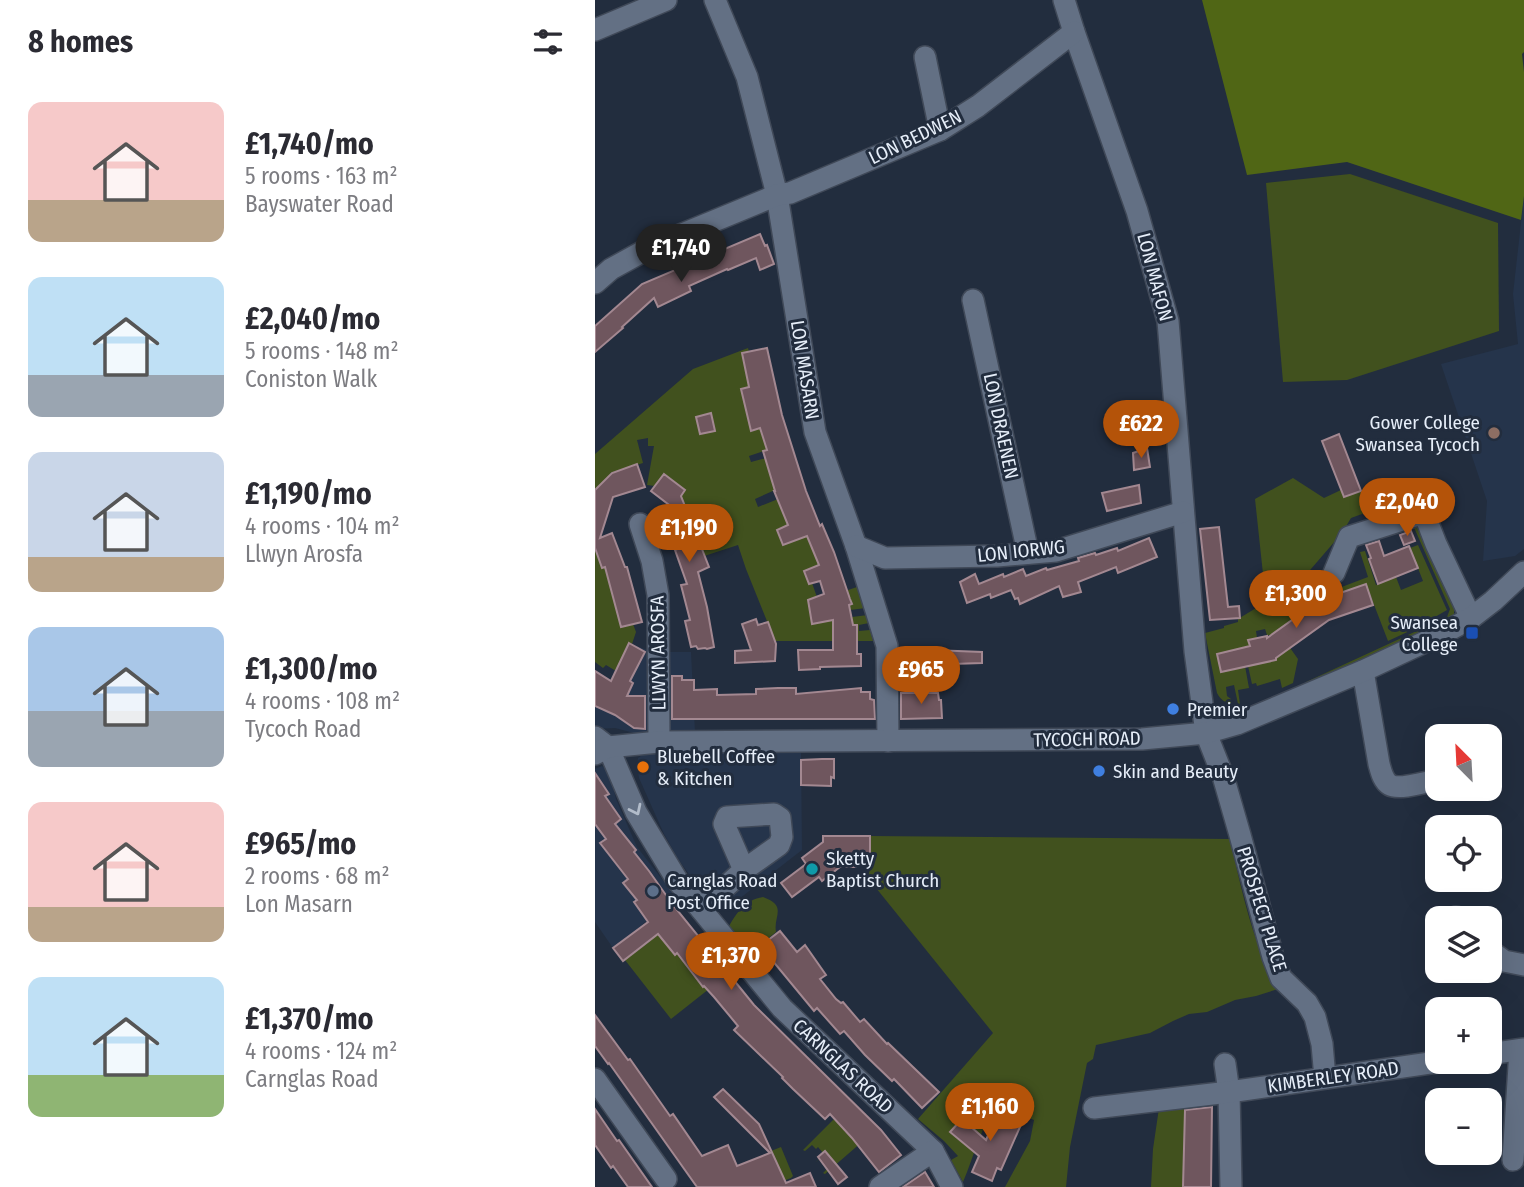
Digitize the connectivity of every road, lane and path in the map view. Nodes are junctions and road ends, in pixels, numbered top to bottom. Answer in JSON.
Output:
{"nodes":[{"id":1,"x":667,"y":0,"type":"edge"},
{"id":2,"x":715,"y":0,"type":"edge"},
{"id":3,"x":1064,"y":0,"type":"edge"},
{"id":4,"x":595,"y":30,"type":"edge"},
{"id":5,"x":1074,"y":32,"type":"junction"},
{"id":6,"x":925,"y":57,"type":"dead end"},
{"id":7,"x":940,"y":130,"type":"junction"},
{"id":8,"x":777,"y":195,"type":"junction"},
{"id":9,"x":595,"y":284,"type":"edge"},
{"id":10,"x":973,"y":300,"type":"dead end"},
{"id":11,"x":1183,"y":512,"type":"junction"},
{"id":12,"x":640,"y":524,"type":"dead end"},
{"id":13,"x":856,"y":546,"type":"junction"},
{"id":14,"x":1028,"y":553,"type":"junction"},
{"id":15,"x":1334,"y":572,"type":"dead end"},
{"id":16,"x":1524,"y":572,"type":"edge"},
{"id":17,"x":1471,"y":618,"type":"junction"},
{"id":18,"x":1363,"y":671,"type":"junction"},
{"id":19,"x":1206,"y":733,"type":"junction"},
{"id":20,"x":888,"y":741,"type":"junction"},
{"id":21,"x":659,"y":742,"type":"junction"},
{"id":22,"x":599,"y":746,"type":"edge"},
{"id":23,"x":1425,"y":782,"type":"edge"},
{"id":24,"x":744,"y":870,"type":"dead end"},
{"id":25,"x":701,"y":909,"type":"junction"},
{"id":26,"x":1502,"y":960,"type":"edge"},
{"id":27,"x":1524,"y":965,"type":"edge"},
{"id":28,"x":1522,"y":1049,"type":"edge"},
{"id":29,"x":1502,"y":1052,"type":"edge"},
{"id":30,"x":1225,"y":1064,"type":"dead end"},
{"id":31,"x":1425,"y":1064,"type":"edge"},
{"id":32,"x":1325,"y":1078,"type":"junction"},
{"id":33,"x":595,"y":1079,"type":"edge"},
{"id":34,"x":1229,"y":1092,"type":"junction"},
{"id":35,"x":1094,"y":1108,"type":"dead end"},
{"id":36,"x":933,"y":1151,"type":"junction"},
{"id":37,"x":1513,"y":1160,"type":"dead end"},
{"id":38,"x":666,"y":1180,"type":"dead end"},
{"id":39,"x":880,"y":1187,"type":"edge"},
{"id":40,"x":952,"y":1187,"type":"edge"},
{"id":41,"x":1231,"y":1187,"type":"edge"}],
"edges":[{"from":1,"to":4,"type":"street"},
{"from":2,"to":8,"type":"street","name":"LON MASARN"},
{"from":3,"to":5,"type":"street","name":"LON MAFON"},
{"from":5,"to":7,"type":"street","name":"LON BEDWEN"},
{"from":5,"to":11,"type":"street","name":"LON MAFON"},
{"from":6,"to":7,"type":"street"},
{"from":7,"to":8,"type":"street","name":"LON BEDWEN"},
{"from":8,"to":9,"type":"street","name":"LON BEDWEN"},
{"from":8,"to":13,"type":"street","name":"LON MASARN"},
{"from":10,"to":14,"type":"street","name":"LON DRAENEN"},
{"from":11,"to":14,"type":"street","name":"LON IORWG"},
{"from":11,"to":19,"type":"street","name":"LON MAFON"},
{"from":12,"to":21,"type":"street","name":"LLWYN AROSFA"},
{"from":13,"to":14,"type":"street","name":"LON IORWG"},
{"from":13,"to":20,"type":"street","name":"LON MASARN"},
{"from":15,"to":17,"type":"street"},
{"from":16,"to":17,"type":"street","name":"TYCOCH ROAD"},
{"from":17,"to":18,"type":"street","name":"TYCOCH ROAD"},
{"from":18,"to":19,"type":"street","name":"TYCOCH ROAD"},
{"from":18,"to":23,"type":"street"},
{"from":19,"to":20,"type":"street","name":"TYCOCH ROAD"},
{"from":19,"to":32,"type":"street","name":"PROSPECT PLACE"},
{"from":20,"to":21,"type":"street","name":"TYCOCH ROAD"},
{"from":21,"to":22,"type":"street","name":"TYCOCH ROAD"},
{"from":22,"to":25,"type":"street","name":"CARNGLAS ROAD","one_way":true},
{"from":24,"to":25,"type":"street"},
{"from":25,"to":36,"type":"street","name":"CARNGLAS ROAD"},
{"from":26,"to":27,"type":"street"},
{"from":28,"to":29,"type":"street"},
{"from":28,"to":37,"type":"street"},
{"from":30,"to":34,"type":"street"},
{"from":31,"to":32,"type":"street","name":"KIMBERLEY ROAD"},
{"from":32,"to":34,"type":"street","name":"KIMBERLEY ROAD"},
{"from":33,"to":38,"type":"street"},
{"from":34,"to":35,"type":"street","name":"KIMBERLEY ROAD"},
{"from":34,"to":41,"type":"street"},
{"from":36,"to":39,"type":"street"},
{"from":36,"to":40,"type":"street","name":"CARNGLAS ROAD"}]}
